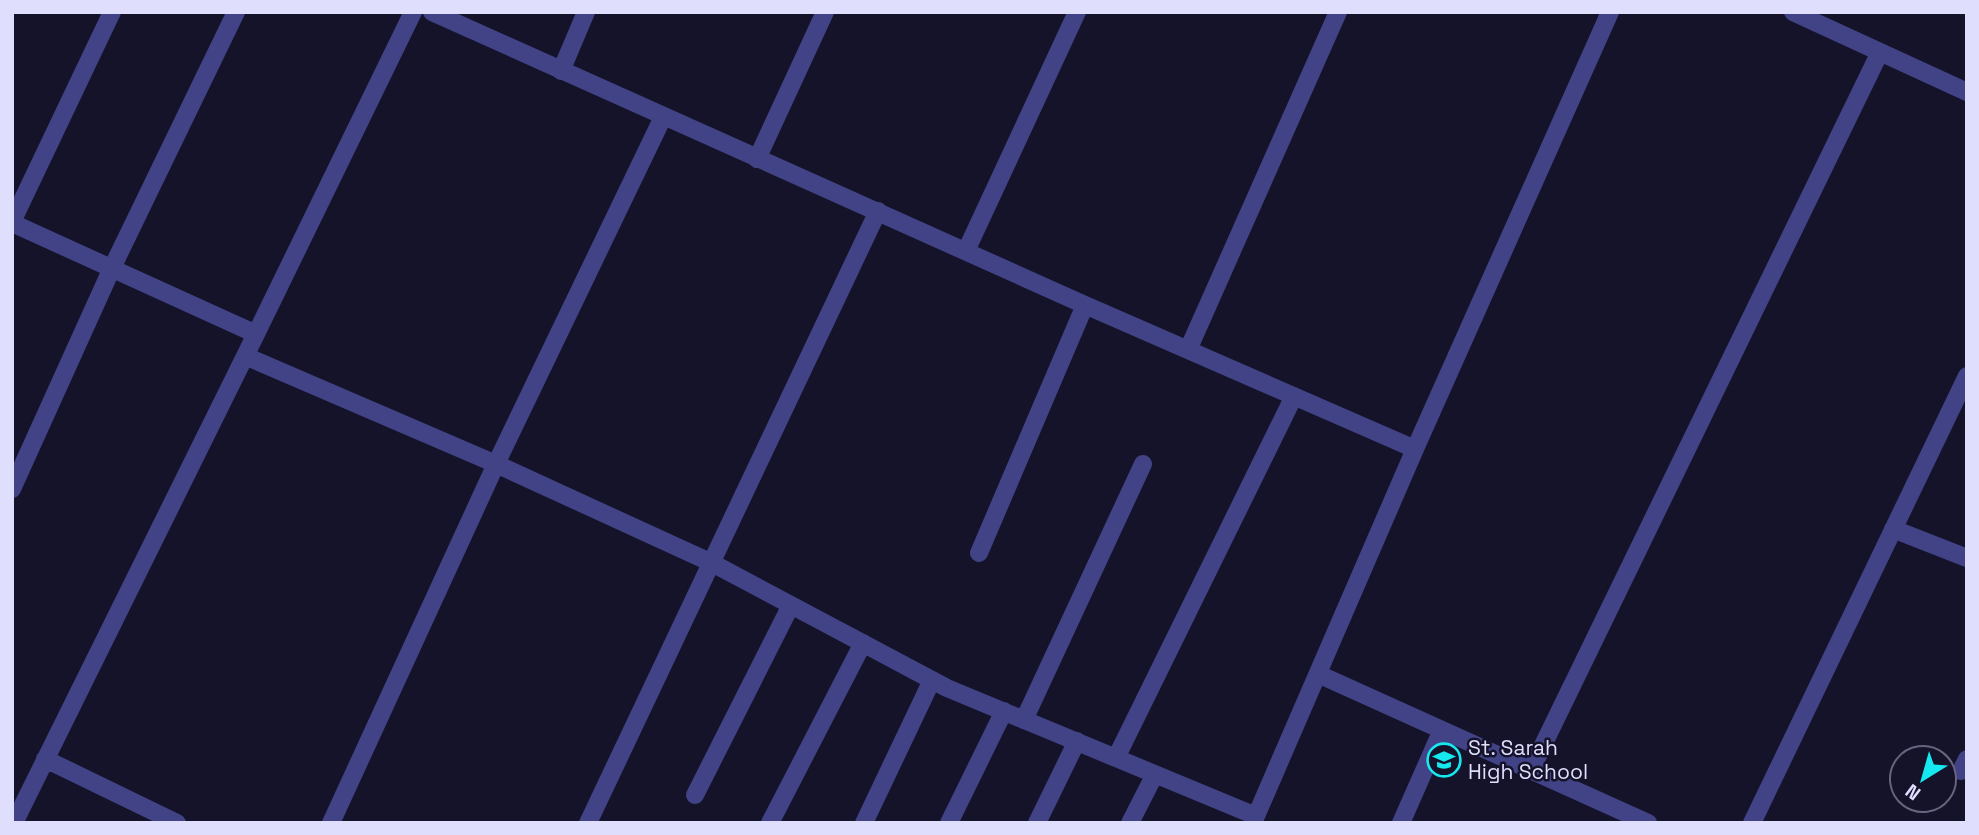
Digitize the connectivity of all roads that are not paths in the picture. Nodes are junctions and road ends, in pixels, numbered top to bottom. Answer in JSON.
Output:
{"nodes":[{"id":1,"x":112,"y":12,"type":"edge"},
{"id":2,"x":236,"y":12,"type":"edge"},
{"id":3,"x":413,"y":12,"type":"edge"},
{"id":4,"x":432,"y":12,"type":"edge"},
{"id":5,"x":586,"y":12,"type":"edge"},
{"id":6,"x":825,"y":12,"type":"edge"},
{"id":7,"x":1077,"y":12,"type":"edge"},
{"id":8,"x":1338,"y":12,"type":"edge"},
{"id":9,"x":1610,"y":12,"type":"edge"},
{"id":10,"x":1793,"y":12,"type":"edge"},
{"id":11,"x":1880,"y":52,"type":"junction"},
{"id":12,"x":561,"y":71,"type":"junction"},
{"id":13,"x":1967,"y":92,"type":"edge"},
{"id":14,"x":663,"y":117,"type":"junction"},
{"id":15,"x":757,"y":159,"type":"junction"},
{"id":16,"x":878,"y":211,"type":"junction"},
{"id":17,"x":12,"y":222,"type":"edge"},
{"id":18,"x":966,"y":251,"type":"junction"},
{"id":19,"x":112,"y":268,"type":"junction"},
{"id":20,"x":1085,"y":305,"type":"junction"},
{"id":21,"x":257,"y":334,"type":"junction"},
{"id":22,"x":1188,"y":350,"type":"junction"},
{"id":23,"x":245,"y":356,"type":"junction"},
{"id":24,"x":1967,"y":376,"type":"edge"},
{"id":25,"x":1294,"y":396,"type":"junction"},
{"id":26,"x":1415,"y":449,"type":"junction"},
{"id":27,"x":496,"y":464,"type":"junction"},
{"id":28,"x":1143,"y":464,"type":"dead end"},
{"id":29,"x":12,"y":489,"type":"edge"},
{"id":30,"x":1893,"y":529,"type":"junction"},
{"id":31,"x":979,"y":553,"type":"dead end"},
{"id":32,"x":1967,"y":558,"type":"edge"},
{"id":33,"x":712,"y":563,"type":"junction"},
{"id":34,"x":791,"y":605,"type":"junction"},
{"id":35,"x":863,"y":643,"type":"junction"},
{"id":36,"x":1318,"y":674,"type":"junction"},
{"id":37,"x":932,"y":680,"type":"junction"},
{"id":38,"x":1004,"y":711,"type":"junction"},
{"id":39,"x":1024,"y":720,"type":"junction"},
{"id":40,"x":1442,"y":730,"type":"junction"},
{"id":41,"x":1077,"y":741,"type":"junction"},
{"id":42,"x":1116,"y":758,"type":"junction"},
{"id":43,"x":45,"y":759,"type":"junction"},
{"id":44,"x":1531,"y":770,"type":"junction"},
{"id":45,"x":1154,"y":774,"type":"junction"},
{"id":46,"x":695,"y":795,"type":"dead end"},
{"id":47,"x":1255,"y":819,"type":"edge"},
{"id":48,"x":14,"y":823,"type":"edge"},
{"id":49,"x":177,"y":823,"type":"edge"},
{"id":50,"x":331,"y":823,"type":"edge"},
{"id":51,"x":588,"y":823,"type":"edge"},
{"id":52,"x":770,"y":823,"type":"edge"},
{"id":53,"x":864,"y":823,"type":"edge"},
{"id":54,"x":949,"y":823,"type":"edge"},
{"id":55,"x":1037,"y":823,"type":"edge"},
{"id":56,"x":1130,"y":823,"type":"edge"},
{"id":57,"x":1401,"y":823,"type":"edge"},
{"id":58,"x":1648,"y":823,"type":"edge"},
{"id":59,"x":1752,"y":823,"type":"edge"}],
"edges":[{"from":1,"to":17,"type":"street"},
{"from":2,"to":19,"type":"street"},
{"from":3,"to":21,"type":"street"},
{"from":4,"to":12,"type":"street"},
{"from":5,"to":12,"type":"street"},
{"from":6,"to":15,"type":"street"},
{"from":7,"to":18,"type":"street"},
{"from":8,"to":22,"type":"street"},
{"from":9,"to":26,"type":"street"},
{"from":10,"to":11,"type":"street"},
{"from":11,"to":13,"type":"street"},
{"from":11,"to":44,"type":"street"},
{"from":12,"to":14,"type":"street"},
{"from":14,"to":15,"type":"street"},
{"from":14,"to":27,"type":"street"},
{"from":15,"to":16,"type":"street"},
{"from":16,"to":18,"type":"street"},
{"from":16,"to":33,"type":"street"},
{"from":17,"to":19,"type":"street"},
{"from":18,"to":20,"type":"street"},
{"from":19,"to":21,"type":"street"},
{"from":19,"to":29,"type":"street"},
{"from":20,"to":22,"type":"street"},
{"from":20,"to":31,"type":"street"},
{"from":21,"to":23,"type":"street"},
{"from":22,"to":25,"type":"street"},
{"from":23,"to":27,"type":"street"},
{"from":23,"to":43,"type":"street"},
{"from":24,"to":30,"type":"street"},
{"from":25,"to":26,"type":"street"},
{"from":25,"to":42,"type":"street"},
{"from":26,"to":36,"type":"street"},
{"from":27,"to":33,"type":"street"},
{"from":27,"to":50,"type":"street"},
{"from":28,"to":39,"type":"street"},
{"from":30,"to":32,"type":"street"},
{"from":30,"to":59,"type":"street"},
{"from":33,"to":34,"type":"street"},
{"from":33,"to":51,"type":"street"},
{"from":34,"to":35,"type":"street"},
{"from":34,"to":46,"type":"street"},
{"from":35,"to":37,"type":"street"},
{"from":35,"to":52,"type":"street"},
{"from":36,"to":40,"type":"street"},
{"from":36,"to":47,"type":"street"},
{"from":37,"to":38,"type":"street"},
{"from":37,"to":53,"type":"street"},
{"from":38,"to":39,"type":"street"},
{"from":38,"to":54,"type":"street"},
{"from":39,"to":41,"type":"street"},
{"from":40,"to":44,"type":"street"},
{"from":40,"to":57,"type":"street"},
{"from":41,"to":42,"type":"street"},
{"from":41,"to":55,"type":"street"},
{"from":42,"to":45,"type":"street"},
{"from":43,"to":48,"type":"street"},
{"from":43,"to":49,"type":"street"},
{"from":44,"to":58,"type":"street"},
{"from":45,"to":47,"type":"street"},
{"from":45,"to":56,"type":"street"}]}
